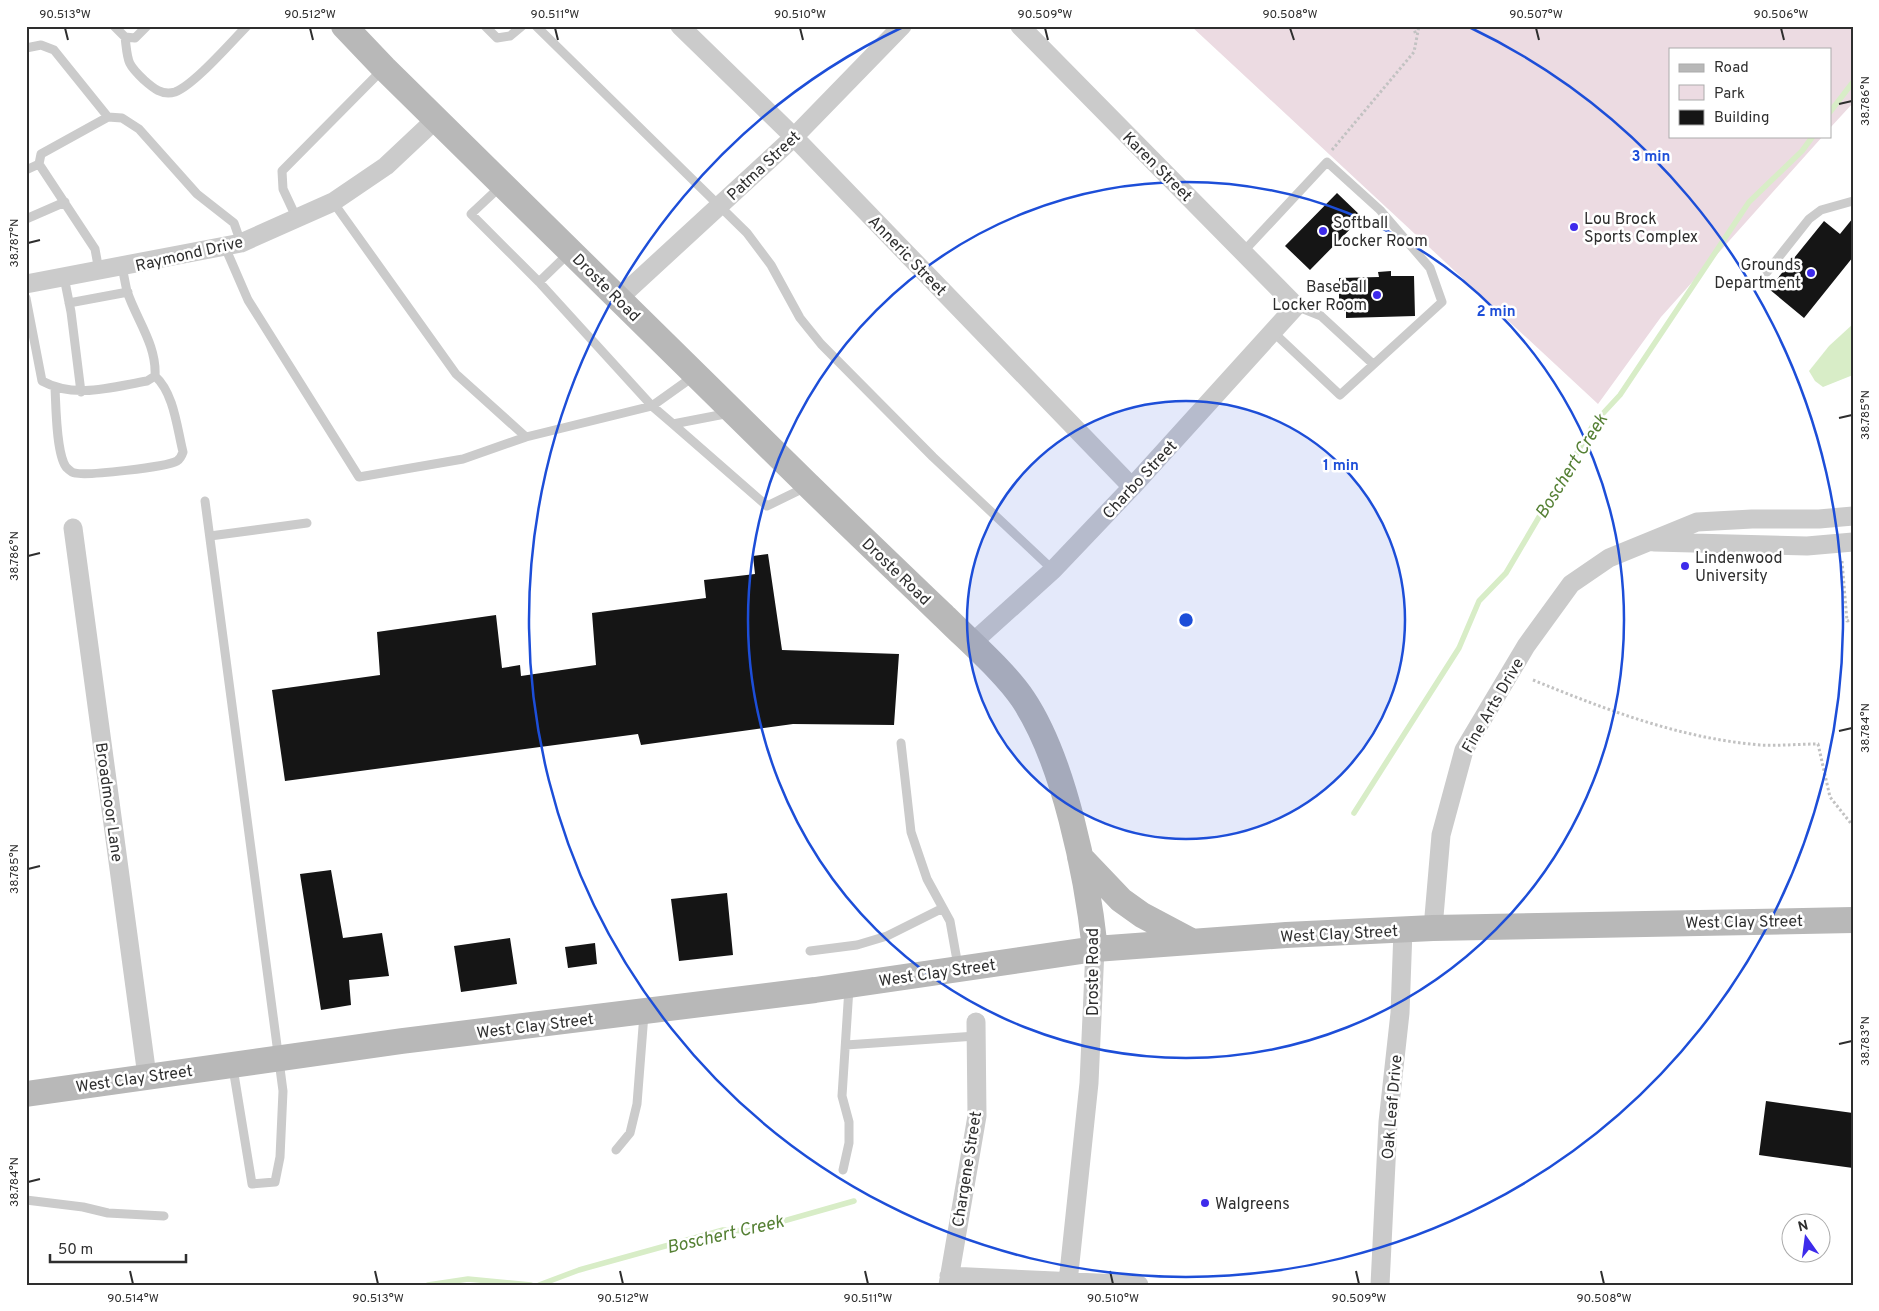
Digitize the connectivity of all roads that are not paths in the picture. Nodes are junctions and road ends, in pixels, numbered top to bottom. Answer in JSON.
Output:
{"nodes":[{"id":1,"x":114,"y":26,"type":"edge"},
{"id":2,"x":147,"y":26,"type":"edge"},
{"id":3,"x":247,"y":26,"type":"edge"},
{"id":4,"x":344,"y":26,"type":"edge"},
{"id":5,"x":486,"y":26,"type":"edge"},
{"id":6,"x":522,"y":26,"type":"edge"},
{"id":7,"x":536,"y":26,"type":"edge"},
{"id":8,"x":680,"y":26,"type":"edge"},
{"id":9,"x":902,"y":26,"type":"edge"},
{"id":10,"x":1020,"y":26,"type":"edge"},
{"id":11,"x":125,"y":37,"type":"junction"},
{"id":12,"x":26,"y":48,"type":"edge"},
{"id":13,"x":384,"y":68,"type":"junction"},
{"id":14,"x":108,"y":117,"type":"junction"},
{"id":15,"x":436,"y":119,"type":"junction"},
{"id":16,"x":794,"y":137,"type":"junction"},
{"id":17,"x":39,"y":164,"type":"junction"},
{"id":18,"x":26,"y":170,"type":"edge"},
{"id":19,"x":502,"y":184,"type":"junction"},
{"id":20,"x":1853,"y":201,"type":"edge"},
{"id":21,"x":66,"y":202,"type":"junction"},
{"id":22,"x":334,"y":202,"type":"junction"},
{"id":23,"x":719,"y":206,"type":"junction"},
{"id":24,"x":26,"y":219,"type":"edge"},
{"id":25,"x":298,"y":219,"type":"junction"},
{"id":26,"x":233,"y":245,"type":"junction"},
{"id":27,"x":570,"y":251,"type":"junction"},
{"id":28,"x":1243,"y":252,"type":"junction"},
{"id":29,"x":122,"y":268,"type":"junction"},
{"id":30,"x":99,"y":271,"type":"junction"},
{"id":31,"x":1767,"y":272,"type":"dead end"},
{"id":32,"x":64,"y":277,"type":"junction"},
{"id":33,"x":539,"y":282,"type":"junction"},
{"id":34,"x":26,"y":284,"type":"edge"},
{"id":35,"x":128,"y":292,"type":"junction"},
{"id":36,"x":26,"y":298,"type":"edge"},
{"id":37,"x":618,"y":299,"type":"junction"},
{"id":38,"x":69,"y":303,"type":"junction"},
{"id":39,"x":1296,"y":306,"type":"junction"},
{"id":40,"x":1273,"y":332,"type":"junction"},
{"id":41,"x":1373,"y":364,"type":"junction"},
{"id":42,"x":697,"y":374,"type":"junction"},
{"id":43,"x":155,"y":376,"type":"junction"},
{"id":44,"x":55,"y":388,"type":"junction"},
{"id":45,"x":81,"y":392,"type":"junction"},
{"id":46,"x":652,"y":406,"type":"junction"},
{"id":47,"x":735,"y":412,"type":"junction"},
{"id":48,"x":673,"y":424,"type":"junction"},
{"id":49,"x":526,"y":437,"type":"junction"},
{"id":50,"x":808,"y":486,"type":"junction"},
{"id":51,"x":1132,"y":487,"type":"junction"},
{"id":52,"x":205,"y":501,"type":"dead end"},
{"id":53,"x":1853,"y":516,"type":"edge"},
{"id":54,"x":307,"y":523,"type":"dead end"},
{"id":55,"x":73,"y":528,"type":"dead end"},
{"id":56,"x":210,"y":536,"type":"junction"},
{"id":57,"x":1648,"y":541,"type":"junction"},
{"id":58,"x":1853,"y":542,"type":"edge"},
{"id":59,"x":1053,"y":570,"type":"junction"},
{"id":60,"x":972,"y":644,"type":"junction"},
{"id":61,"x":902,"y":743,"type":"dead end"},
{"id":62,"x":1079,"y":856,"type":"junction"},
{"id":63,"x":943,"y":908,"type":"junction"},
{"id":64,"x":1853,"y":920,"type":"edge"},
{"id":65,"x":1433,"y":928,"type":"junction"},
{"id":66,"x":1403,"y":930,"type":"junction"},
{"id":67,"x":1191,"y":941,"type":"junction"},
{"id":68,"x":1094,"y":949,"type":"junction"},
{"id":69,"x":810,"y":951,"type":"dead end"},
{"id":70,"x":958,"y":969,"type":"junction"},
{"id":71,"x":849,"y":986,"type":"junction"},
{"id":72,"x":644,"y":1011,"type":"junction"},
{"id":73,"x":976,"y":1029,"type":"joint"},
{"id":74,"x":846,"y":1045,"type":"junction"},
{"id":75,"x":279,"y":1058,"type":"junction"},
{"id":76,"x":232,"y":1064,"type":"junction"},
{"id":77,"x":147,"y":1076,"type":"junction"},
{"id":78,"x":26,"y":1094,"type":"edge"},
{"id":79,"x":616,"y":1150,"type":"dead end"},
{"id":80,"x":843,"y":1170,"type":"dead end"},
{"id":81,"x":26,"y":1200,"type":"edge"},
{"id":82,"x":164,"y":1216,"type":"dead end"},
{"id":83,"x":948,"y":1280,"type":"edge"},
{"id":84,"x":1068,"y":1282,"type":"junction"},
{"id":85,"x":1127,"y":1284,"type":"edge"},
{"id":86,"x":1380,"y":1285,"type":"edge"}],
"edges":[{"from":1,"to":11,"type":"lane"},
{"from":2,"to":11,"type":"lane"},
{"from":3,"to":11,"type":"lane"},
{"from":4,"to":13,"type":"main road","name":"Droste Road"},
{"from":5,"to":6,"type":"lane"},
{"from":7,"to":23,"type":"lane"},
{"from":8,"to":16,"type":"street","name":"Anneric Street"},
{"from":9,"to":16,"type":"street","name":"Patma Street"},
{"from":10,"to":28,"type":"street","name":"Karen Street"},
{"from":12,"to":14,"type":"lane"},
{"from":13,"to":15,"type":"main road","name":"Droste Road"},
{"from":13,"to":25,"type":"lane"},
{"from":14,"to":17,"type":"lane"},
{"from":14,"to":26,"type":"lane"},
{"from":15,"to":19,"type":"main road","name":"Droste Road"},
{"from":15,"to":22,"type":"street","name":"Raymond Drive"},
{"from":16,"to":23,"type":"street","name":"Patma Street"},
{"from":16,"to":51,"type":"street","name":"Anneric Street"},
{"from":17,"to":18,"type":"lane"},
{"from":17,"to":21,"type":"lane"},
{"from":19,"to":27,"type":"main road","name":"Droste Road"},
{"from":19,"to":33,"type":"lane"},
{"from":20,"to":31,"type":"lane"},
{"from":21,"to":24,"type":"lane"},
{"from":21,"to":30,"type":"lane"},
{"from":22,"to":25,"type":"street","name":"Raymond Drive"},
{"from":22,"to":49,"type":"lane"},
{"from":23,"to":37,"type":"street","name":"Patma Street"},
{"from":23,"to":59,"type":"lane"},
{"from":25,"to":26,"type":"street","name":"Raymond Drive"},
{"from":26,"to":29,"type":"street","name":"Raymond Drive"},
{"from":26,"to":49,"type":"lane"},
{"from":27,"to":33,"type":"lane"},
{"from":27,"to":37,"type":"main road","name":"Droste Road"},
{"from":28,"to":39,"type":"street","name":"Karen Street"},
{"from":28,"to":41,"type":"lane"},
{"from":29,"to":30,"type":"street","name":"Raymond Drive"},
{"from":29,"to":35,"type":"lane"},
{"from":30,"to":32,"type":"street","name":"Raymond Drive"},
{"from":32,"to":34,"type":"street","name":"Raymond Drive"},
{"from":32,"to":38,"type":"lane"},
{"from":33,"to":46,"type":"lane"},
{"from":35,"to":38,"type":"lane"},
{"from":35,"to":43,"type":"lane"},
{"from":36,"to":44,"type":"lane"},
{"from":37,"to":42,"type":"main road","name":"Droste Road"},
{"from":38,"to":45,"type":"lane"},
{"from":39,"to":40,"type":"street","name":"Charbo Street"},
{"from":39,"to":41,"type":"lane"},
{"from":40,"to":41,"type":"lane"},
{"from":40,"to":51,"type":"street","name":"Charbo Street"},
{"from":42,"to":46,"type":"lane"},
{"from":42,"to":47,"type":"main road","name":"Droste Road"},
{"from":43,"to":44,"type":"lane"},
{"from":43,"to":45,"type":"lane"},
{"from":44,"to":45,"type":"lane"},
{"from":46,"to":48,"type":"lane"},
{"from":46,"to":49,"type":"lane"},
{"from":47,"to":48,"type":"lane"},
{"from":47,"to":50,"type":"main road","name":"Droste Road"},
{"from":48,"to":50,"type":"lane"},
{"from":50,"to":60,"type":"main road","name":"Droste Road"},
{"from":51,"to":59,"type":"street","name":"Charbo Street"},
{"from":52,"to":56,"type":"lane"},
{"from":53,"to":57,"type":"street","name":"Fine Arts Drive"},
{"from":54,"to":56,"type":"lane"},
{"from":55,"to":77,"type":"street","name":"Broadmoor Lane"},
{"from":56,"to":75,"type":"lane"},
{"from":57,"to":58,"type":"street","name":"Fine Arts Drive"},
{"from":57,"to":65,"type":"street","name":"Fine Arts Drive"},
{"from":59,"to":60,"type":"street","name":"Charbo Street"},
{"from":60,"to":62,"type":"main road","name":"Droste Road"},
{"from":61,"to":63,"type":"lane"},
{"from":62,"to":67,"type":"main road"},
{"from":62,"to":68,"type":"main road","name":"Droste Road"},
{"from":63,"to":69,"type":"lane"},
{"from":63,"to":70,"type":"lane"},
{"from":64,"to":65,"type":"main road","name":"West Clay Street"},
{"from":65,"to":66,"type":"main road","name":"West Clay Street"},
{"from":66,"to":67,"type":"main road","name":"West Clay Street"},
{"from":66,"to":86,"type":"street","name":"Oak Leaf Drive"},
{"from":67,"to":68,"type":"main road","name":"West Clay Street"},
{"from":68,"to":70,"type":"main road","name":"West Clay Street"},
{"from":68,"to":84,"type":"street","name":"Droste Road"},
{"from":70,"to":71,"type":"main road","name":"West Clay Street"},
{"from":71,"to":72,"type":"main road","name":"West Clay Street"},
{"from":71,"to":74,"type":"lane"},
{"from":72,"to":75,"type":"main road","name":"West Clay Street"},
{"from":72,"to":79,"type":"lane"},
{"from":73,"to":74,"type":"lane"},
{"from":73,"to":83,"type":"street","name":"Chargene Street"},
{"from":74,"to":80,"type":"lane"},
{"from":75,"to":76,"type":"main road","name":"West Clay Street"},
{"from":75,"to":76,"type":"lane"},
{"from":76,"to":77,"type":"main road","name":"West Clay Street"},
{"from":77,"to":78,"type":"main road","name":"West Clay Street"},
{"from":81,"to":82,"type":"lane"},
{"from":83,"to":84,"type":"street"},
{"from":84,"to":85,"type":"street"}]}
